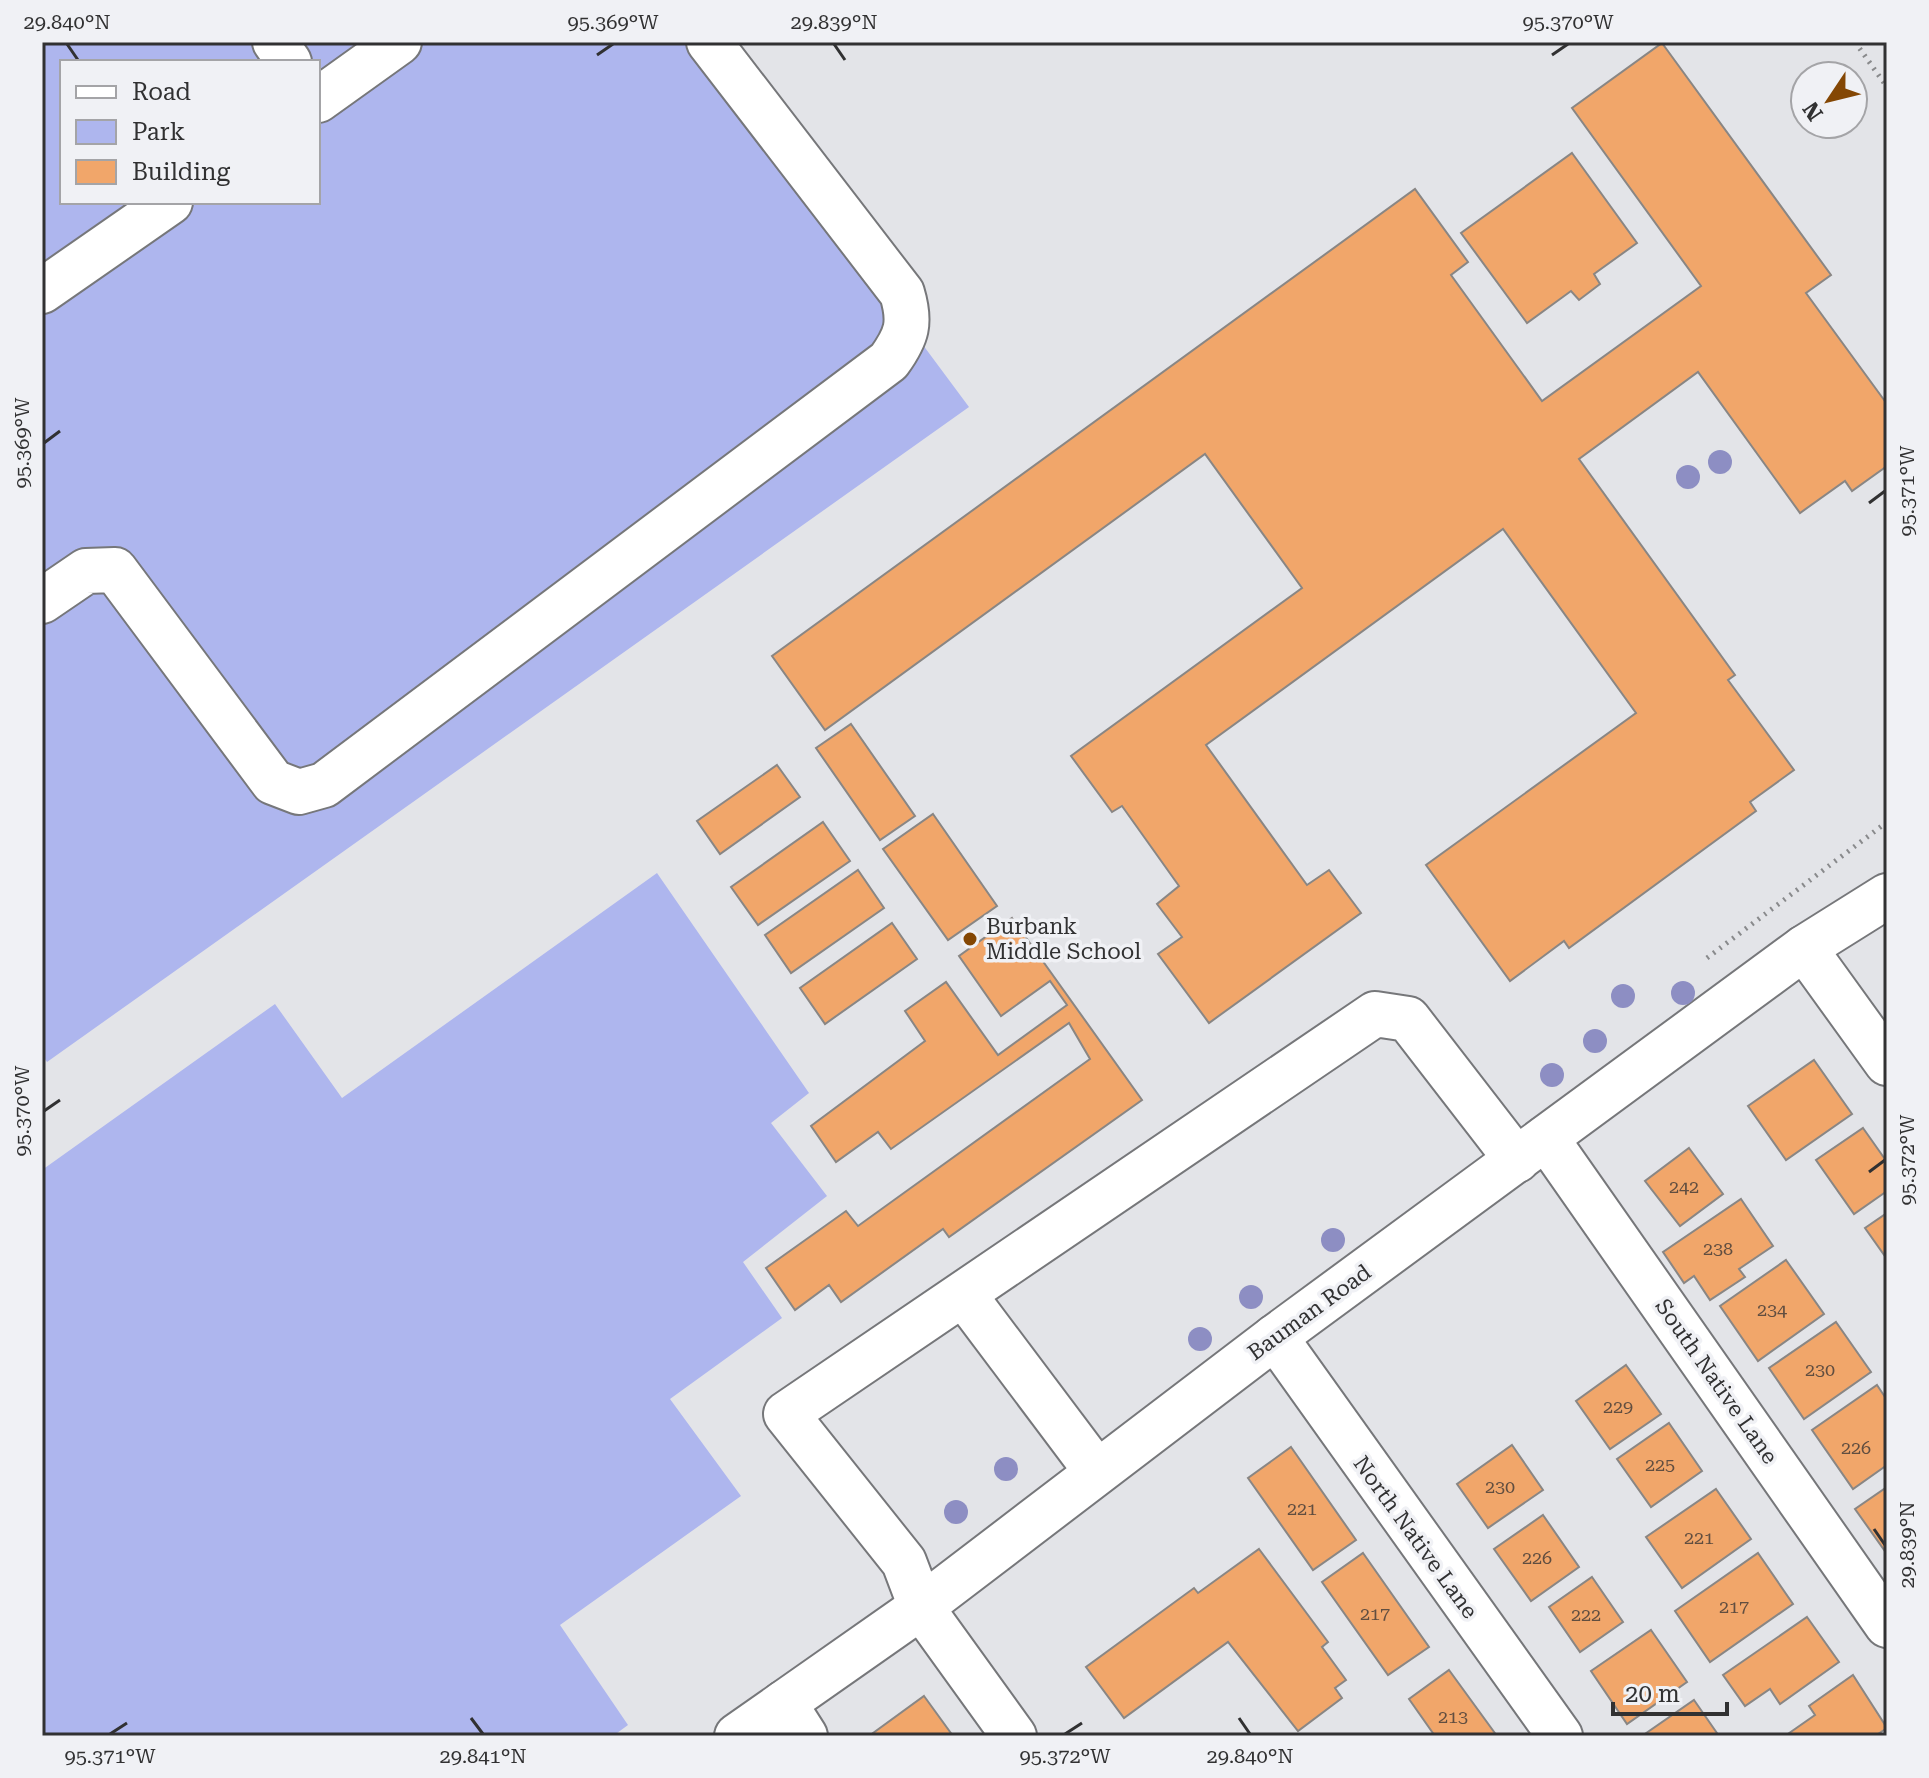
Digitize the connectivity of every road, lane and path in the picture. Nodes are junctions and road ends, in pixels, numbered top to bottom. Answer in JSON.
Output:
{"nodes":[{"id":1,"x":275,"y":42,"type":"edge"},
{"id":2,"x":399,"y":42,"type":"edge"},
{"id":3,"x":709,"y":42,"type":"edge"},
{"id":4,"x":1855,"y":42,"type":"edge"},
{"id":5,"x":288,"y":60,"type":"edge"},
{"id":6,"x":1887,"y":87,"type":"edge"},
{"id":7,"x":320,"y":99,"type":"edge"},
{"id":8,"x":167,"y":204,"type":"edge"},
{"id":9,"x":42,"y":291,"type":"edge"},
{"id":10,"x":42,"y":601,"type":"edge"},
{"id":11,"x":1887,"y":822,"type":"edge"},
{"id":12,"x":1887,"y":896,"type":"edge"},
{"id":13,"x":1804,"y":948,"type":"junction"},
{"id":14,"x":1707,"y":958,"type":"dead end"},
{"id":15,"x":1887,"y":1063,"type":"edge"},
{"id":16,"x":1532,"y":1149,"type":"junction"},
{"id":17,"x":964,"y":1295,"type":"junction"},
{"id":18,"x":1275,"y":1337,"type":"junction"},
{"id":19,"x":1097,"y":1472,"type":"junction"},
{"id":20,"x":921,"y":1607,"type":"junction"},
{"id":21,"x":1887,"y":1625,"type":"edge"},
{"id":22,"x":794,"y":1720,"type":"edge"},
{"id":23,"x":737,"y":1736,"type":"edge"},
{"id":24,"x":1014,"y":1736,"type":"edge"},
{"id":25,"x":1560,"y":1736,"type":"edge"}],
"edges":[{"from":1,"to":5,"type":"street"},
{"from":2,"to":7,"type":"street"},
{"from":3,"to":10,"type":"street"},
{"from":4,"to":6,"type":"path"},
{"from":8,"to":9,"type":"street"},
{"from":11,"to":14,"type":"path"},
{"from":12,"to":13,"type":"street","name":"Bauman Road"},
{"from":13,"to":15,"type":"street"},
{"from":13,"to":16,"type":"street","name":"Bauman Road"},
{"from":16,"to":17,"type":"street","name":"South Native Lane"},
{"from":16,"to":18,"type":"street","name":"Bauman Road"},
{"from":16,"to":21,"type":"street","name":"South Native Lane"},
{"from":17,"to":19,"type":"street"},
{"from":17,"to":20,"type":"street","name":"South Native Lane"},
{"from":18,"to":19,"type":"street","name":"Bauman Road"},
{"from":18,"to":25,"type":"street","name":"North Native Lane"},
{"from":19,"to":20,"type":"street","name":"Bauman Road"},
{"from":20,"to":22,"type":"street","name":"Bauman Road"},
{"from":20,"to":24,"type":"street"},
{"from":22,"to":23,"type":"street","name":"Bauman Road"}]}
